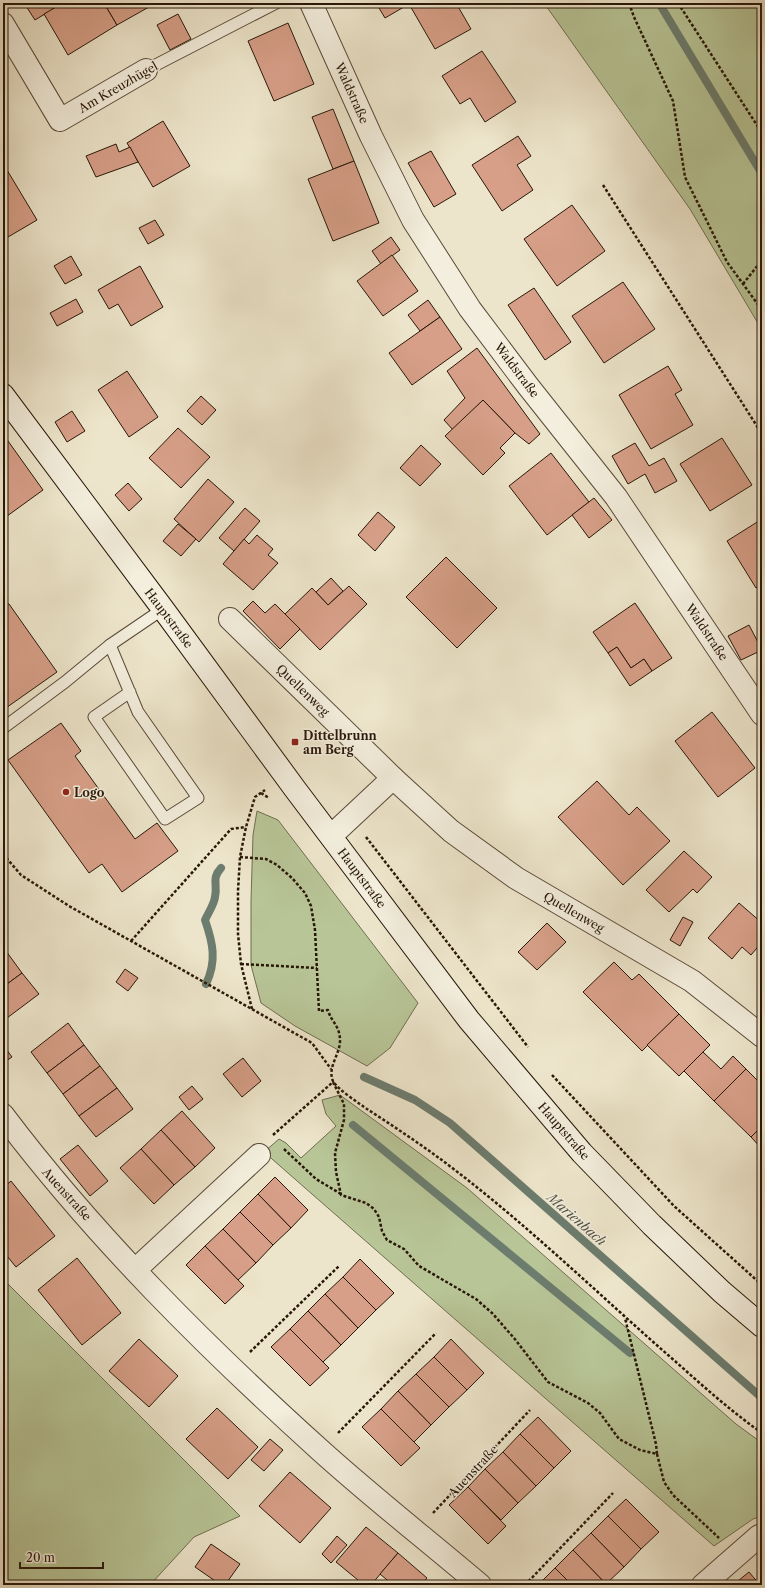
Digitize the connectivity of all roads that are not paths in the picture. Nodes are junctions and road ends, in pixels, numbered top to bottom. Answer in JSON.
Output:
{"nodes":[{"id":1,"x":276,"y":3,"type":"edge"},
{"id":2,"x":311,"y":3,"type":"edge"},
{"id":3,"x":3,"y":24,"type":"edge"},
{"id":4,"x":146,"y":70,"type":"joint"},
{"id":5,"x":3,"y":395,"type":"edge"},
{"id":6,"x":163,"y":609,"type":"junction"},
{"id":7,"x":230,"y":619,"type":"dead end"},
{"id":8,"x":110,"y":645,"type":"junction"},
{"id":9,"x":130,"y":692,"type":"junction"},
{"id":10,"x":762,"y":714,"type":"edge"},
{"id":11,"x":3,"y":728,"type":"edge"},
{"id":12,"x":393,"y":778,"type":"junction"},
{"id":13,"x":331,"y":836,"type":"junction"},
{"id":14,"x":762,"y":1036,"type":"edge"},
{"id":15,"x":3,"y":1115,"type":"edge"},
{"id":16,"x":263,"y":1148,"type":"road end"},
{"id":17,"x":135,"y":1270,"type":"junction"},
{"id":18,"x":762,"y":1326,"type":"edge"},
{"id":19,"x":759,"y":1536,"type":"dead end"},
{"id":20,"x":480,"y":1585,"type":"edge"},
{"id":21,"x":703,"y":1585,"type":"edge"}],
"edges":[{"from":1,"to":4,"type":"lane","name":"Am Kreuzhügel"},
{"from":2,"to":10,"type":"street","name":"Waldstraße"},
{"from":3,"to":4,"type":"street","name":"Am Kreuzhügel"},
{"from":5,"to":6,"type":"street","name":"Hauptstraße"},
{"from":6,"to":8,"type":"lane"},
{"from":6,"to":13,"type":"street","name":"Hauptstraße"},
{"from":7,"to":12,"type":"street","name":"Quellenweg"},
{"from":8,"to":9,"type":"lane"},
{"from":8,"to":11,"type":"lane"},
{"from":9,"to":9,"type":"lane"},
{"from":12,"to":13,"type":"street"},
{"from":12,"to":14,"type":"street","name":"Quellenweg"},
{"from":13,"to":18,"type":"street","name":"Hauptstraße"},
{"from":15,"to":17,"type":"street","name":"Auenstraße"},
{"from":16,"to":17,"type":"street"},
{"from":17,"to":20,"type":"street","name":"Auenstraße"},
{"from":19,"to":21,"type":"street"}]}
